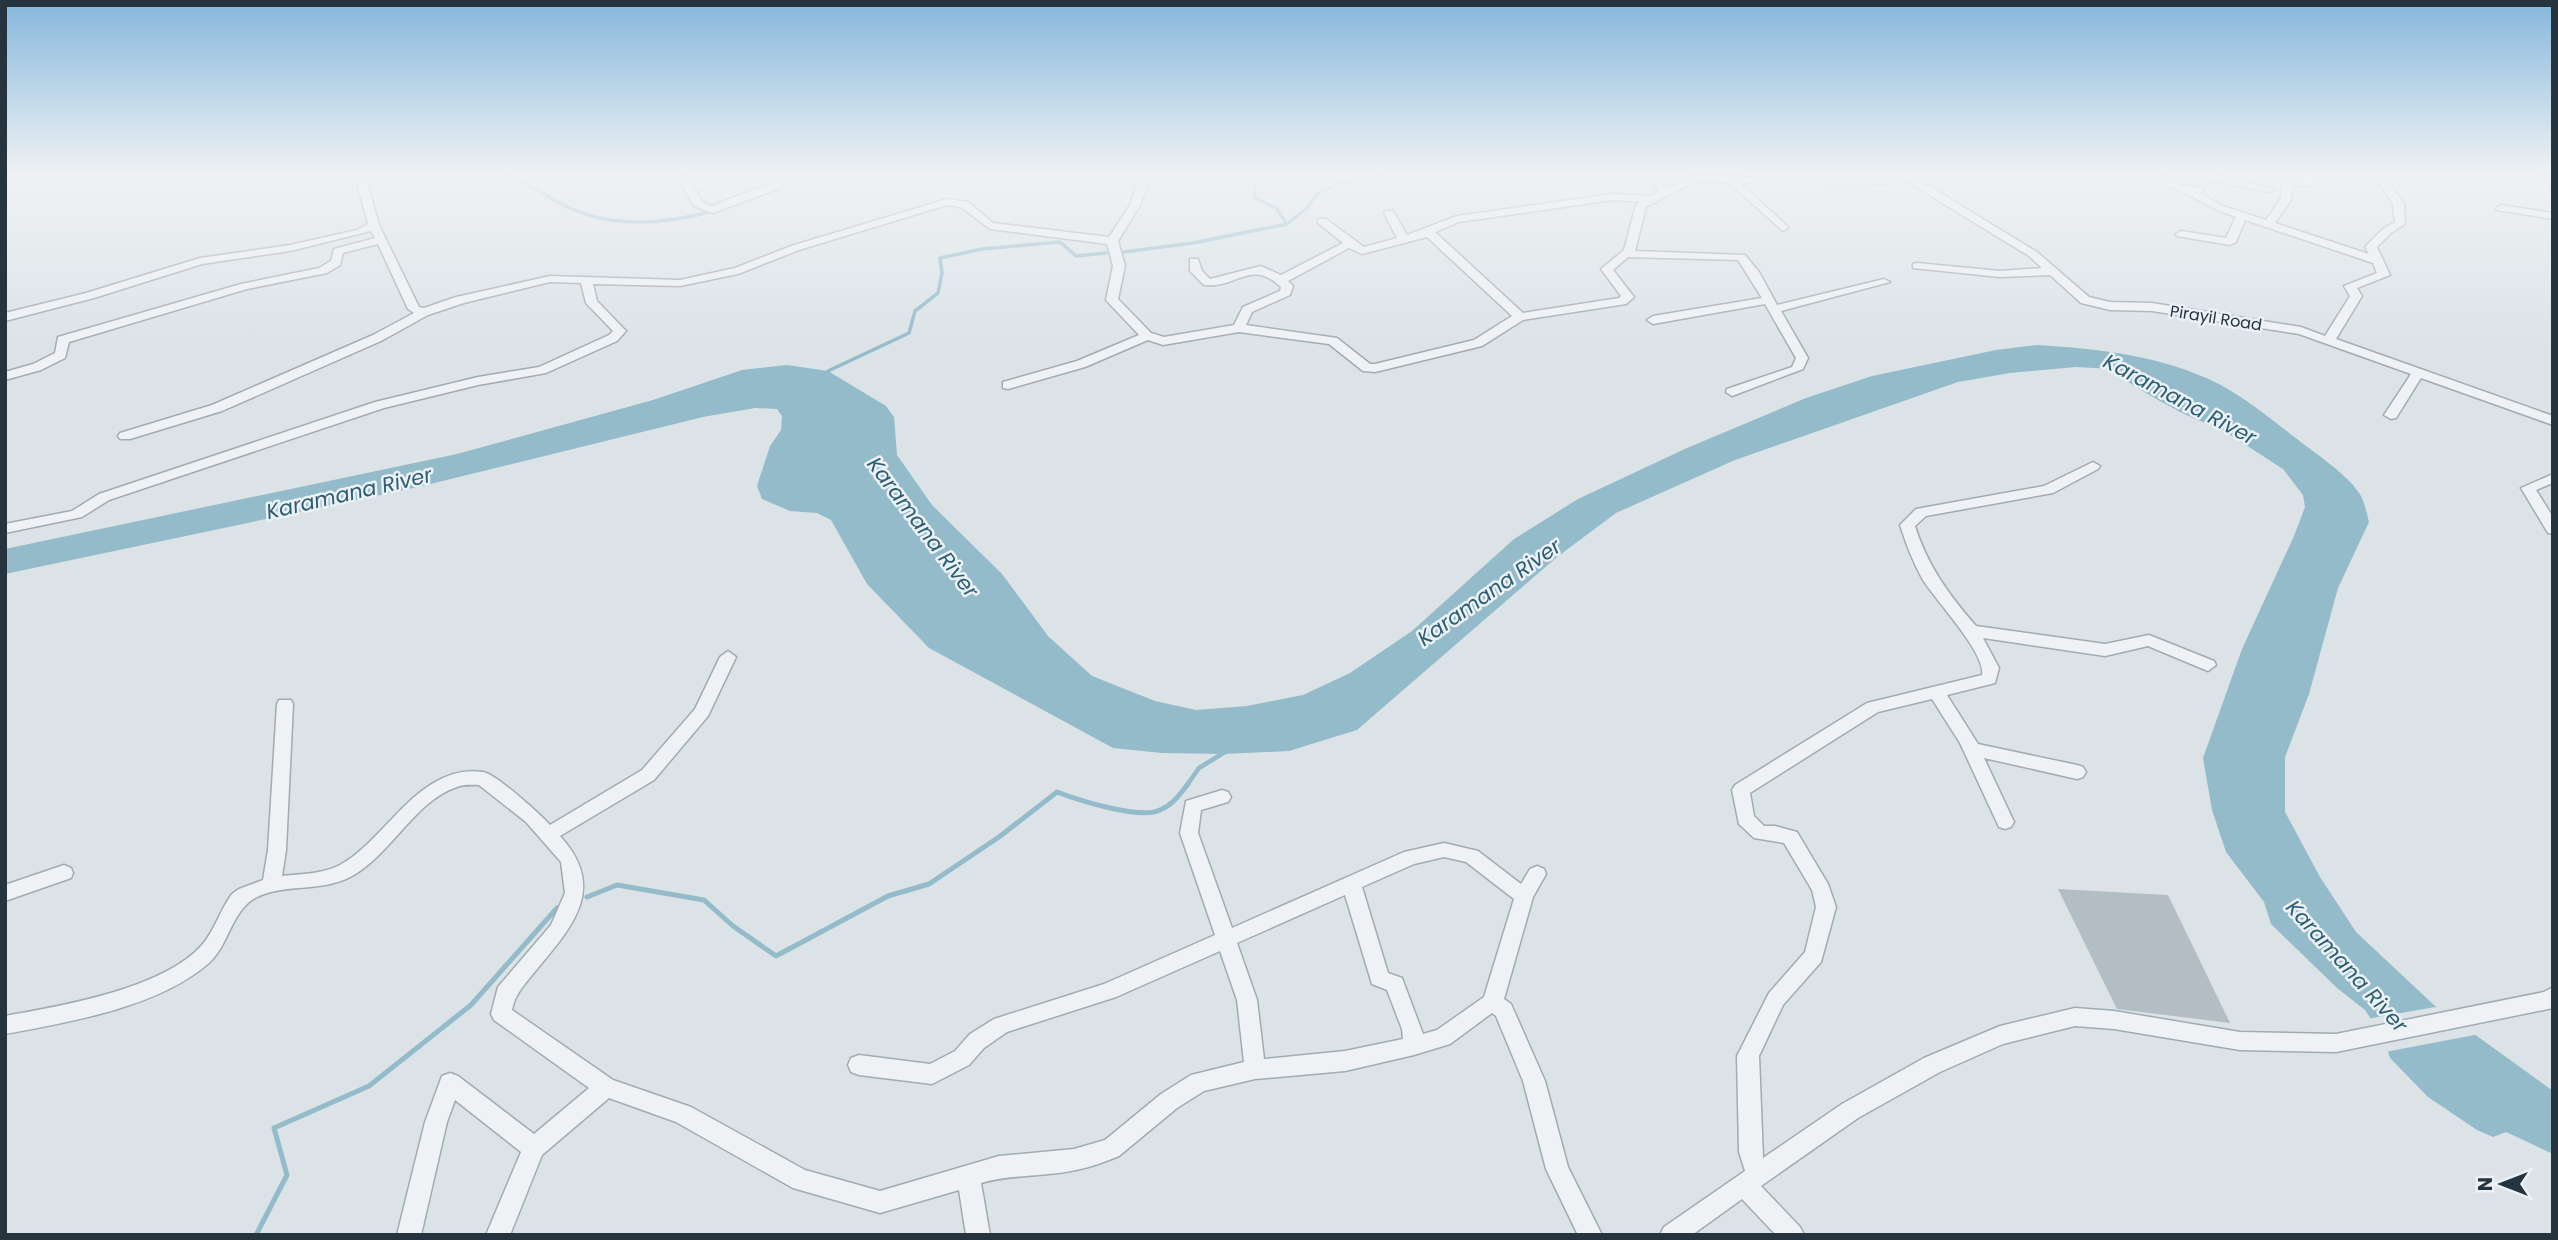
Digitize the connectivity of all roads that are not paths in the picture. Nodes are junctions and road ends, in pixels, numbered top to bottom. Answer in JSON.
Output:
{"nodes":[{"id":1,"x":357,"y":233,"type":"edge"},
{"id":2,"x":377,"y":233,"type":"edge"},
{"id":3,"x":844,"y":233,"type":"edge"},
{"id":4,"x":1046,"y":233,"type":"edge"},
{"id":5,"x":1117,"y":233,"type":"edge"},
{"id":6,"x":1338,"y":233,"type":"edge"},
{"id":7,"x":1400,"y":233,"type":"edge"},
{"id":8,"x":1423,"y":233,"type":"joint"},
{"id":9,"x":1634,"y":233,"type":"edge"},
{"id":10,"x":1998,"y":233,"type":"edge"},
{"id":11,"x":2234,"y":233,"type":"edge"},
{"id":12,"x":2294,"y":233,"type":"edge"},
{"id":13,"x":2385,"y":233,"type":"edge"},
{"id":14,"x":2181,"y":234,"type":"dead end"},
{"id":15,"x":1403,"y":239,"type":"junction"},
{"id":16,"x":380,"y":240,"type":"junction"},
{"id":17,"x":1112,"y":241,"type":"junction"},
{"id":18,"x":1349,"y":244,"type":"junction"},
{"id":19,"x":1625,"y":254,"type":"junction"},
{"id":20,"x":2375,"y":260,"type":"junction"},
{"id":21,"x":1194,"y":261,"type":"dead end"},
{"id":22,"x":1917,"y":267,"type":"dead end"},
{"id":23,"x":2053,"y":271,"type":"junction"},
{"id":24,"x":587,"y":280,"type":"junction"},
{"id":25,"x":1280,"y":280,"type":"junction"},
{"id":26,"x":1884,"y":282,"type":"dead end"},
{"id":27,"x":1772,"y":305,"type":"junction"},
{"id":28,"x":424,"y":312,"type":"junction"},
{"id":29,"x":5,"y":317,"type":"edge"},
{"id":30,"x":1520,"y":317,"type":"junction"},
{"id":31,"x":1653,"y":320,"type":"dead end"},
{"id":32,"x":1238,"y":328,"type":"junction"},
{"id":33,"x":1147,"y":336,"type":"junction"},
{"id":34,"x":2327,"y":341,"type":"junction"},
{"id":35,"x":2418,"y":373,"type":"junction"},
{"id":36,"x":5,"y":376,"type":"edge"},
{"id":37,"x":1008,"y":385,"type":"dead end"},
{"id":38,"x":1732,"y":392,"type":"dead end"},
{"id":39,"x":2553,"y":413,"type":"edge"},
{"id":40,"x":2536,"y":414,"type":"junction"},
{"id":41,"x":2391,"y":415,"type":"dead end"},
{"id":42,"x":2553,"y":421,"type":"edge"},
{"id":43,"x":125,"y":436,"type":"dead end"},
{"id":44,"x":2093,"y":466,"type":"dead end"},
{"id":45,"x":2553,"y":478,"type":"edge"},
{"id":46,"x":5,"y":529,"type":"edge"},
{"id":47,"x":2553,"y":530,"type":"edge"},
{"id":48,"x":1971,"y":631,"type":"junction"},
{"id":49,"x":728,"y":657,"type":"dead end"},
{"id":50,"x":2207,"y":665,"type":"dead end"},
{"id":51,"x":1936,"y":691,"type":"junction"},
{"id":52,"x":285,"y":704,"type":"dead end"},
{"id":53,"x":1971,"y":749,"type":"junction"},
{"id":54,"x":2077,"y":772,"type":"dead end"},
{"id":55,"x":1222,"y":797,"type":"dead end"},
{"id":56,"x":2005,"y":821,"type":"dead end"},
{"id":57,"x":549,"y":834,"type":"junction"},
{"id":58,"x":64,"y":873,"type":"dead end"},
{"id":59,"x":1537,"y":874,"type":"dead end"},
{"id":60,"x":1351,"y":884,"type":"junction"},
{"id":61,"x":271,"y":886,"type":"junction"},
{"id":62,"x":5,"y":894,"type":"edge"},
{"id":63,"x":1524,"y":896,"type":"junction"},
{"id":64,"x":1225,"y":939,"type":"junction"},
{"id":65,"x":2552,"y":998,"type":"edge"},
{"id":66,"x":1493,"y":1003,"type":"junction"},
{"id":67,"x":5,"y":1026,"type":"edge"},
{"id":68,"x":1414,"y":1046,"type":"junction"},
{"id":69,"x":859,"y":1065,"type":"dead end"},
{"id":70,"x":1255,"y":1069,"type":"junction"},
{"id":71,"x":606,"y":1087,"type":"junction"},
{"id":72,"x":534,"y":1148,"type":"junction"},
{"id":73,"x":968,"y":1175,"type":"junction"},
{"id":74,"x":1750,"y":1180,"type":"junction"},
{"id":75,"x":409,"y":1235,"type":"edge"},
{"id":76,"x":498,"y":1235,"type":"edge"},
{"id":77,"x":978,"y":1235,"type":"edge"},
{"id":78,"x":1590,"y":1235,"type":"edge"},
{"id":79,"x":1672,"y":1235,"type":"edge"},
{"id":80,"x":1792,"y":1235,"type":"edge"}],
"edges":[{"from":1,"to":29,"type":"street"},
{"from":2,"to":16,"type":"street"},
{"from":3,"to":24,"type":"street"},
{"from":4,"to":17,"type":"street"},
{"from":5,"to":17,"type":"street"},
{"from":6,"to":18,"type":"street"},
{"from":7,"to":15,"type":"street"},
{"from":8,"to":15,"type":"street"},
{"from":8,"to":30,"type":"street"},
{"from":9,"to":19,"type":"street"},
{"from":10,"to":23,"type":"street","name":"Pirayil Road"},
{"from":11,"to":14,"type":"street"},
{"from":12,"to":20,"type":"street"},
{"from":13,"to":20,"type":"street"},
{"from":15,"to":18,"type":"street"},
{"from":16,"to":28,"type":"street"},
{"from":16,"to":36,"type":"street"},
{"from":17,"to":33,"type":"street"},
{"from":18,"to":25,"type":"street"},
{"from":19,"to":27,"type":"street"},
{"from":19,"to":30,"type":"street"},
{"from":20,"to":34,"type":"street"},
{"from":21,"to":25,"type":"street"},
{"from":22,"to":23,"type":"street"},
{"from":23,"to":34,"type":"street","name":"Pirayil Road"},
{"from":24,"to":28,"type":"street"},
{"from":24,"to":46,"type":"street"},
{"from":25,"to":32,"type":"street"},
{"from":26,"to":27,"type":"street"},
{"from":27,"to":31,"type":"street"},
{"from":27,"to":38,"type":"street"},
{"from":28,"to":43,"type":"street"},
{"from":30,"to":32,"type":"street"},
{"from":32,"to":33,"type":"street"},
{"from":33,"to":37,"type":"street"},
{"from":34,"to":35,"type":"street","name":"Pirayil Road"},
{"from":35,"to":40,"type":"street","name":"Pirayil Road"},
{"from":35,"to":41,"type":"street"},
{"from":39,"to":40,"type":"street"},
{"from":40,"to":42,"type":"street","name":"Pirayil Road"},
{"from":44,"to":48,"type":"street"},
{"from":45,"to":47,"type":"street"},
{"from":48,"to":50,"type":"street"},
{"from":48,"to":51,"type":"street"},
{"from":49,"to":57,"type":"street"},
{"from":51,"to":53,"type":"street"},
{"from":51,"to":74,"type":"street"},
{"from":52,"to":61,"type":"street"},
{"from":53,"to":54,"type":"street"},
{"from":53,"to":56,"type":"street"},
{"from":55,"to":64,"type":"street"},
{"from":57,"to":61,"type":"street"},
{"from":57,"to":71,"type":"street"},
{"from":58,"to":62,"type":"street"},
{"from":59,"to":63,"type":"street"},
{"from":60,"to":63,"type":"street"},
{"from":60,"to":64,"type":"street"},
{"from":60,"to":68,"type":"street"},
{"from":61,"to":67,"type":"street"},
{"from":63,"to":66,"type":"street"},
{"from":64,"to":69,"type":"street"},
{"from":64,"to":70,"type":"street"},
{"from":65,"to":74,"type":"street"},
{"from":66,"to":68,"type":"street"},
{"from":66,"to":78,"type":"street"},
{"from":68,"to":70,"type":"street"},
{"from":70,"to":73,"type":"street"},
{"from":71,"to":72,"type":"street"},
{"from":71,"to":73,"type":"street"},
{"from":72,"to":75,"type":"street"},
{"from":72,"to":76,"type":"street"},
{"from":73,"to":77,"type":"street"},
{"from":74,"to":79,"type":"street"},
{"from":74,"to":80,"type":"street"}]}
